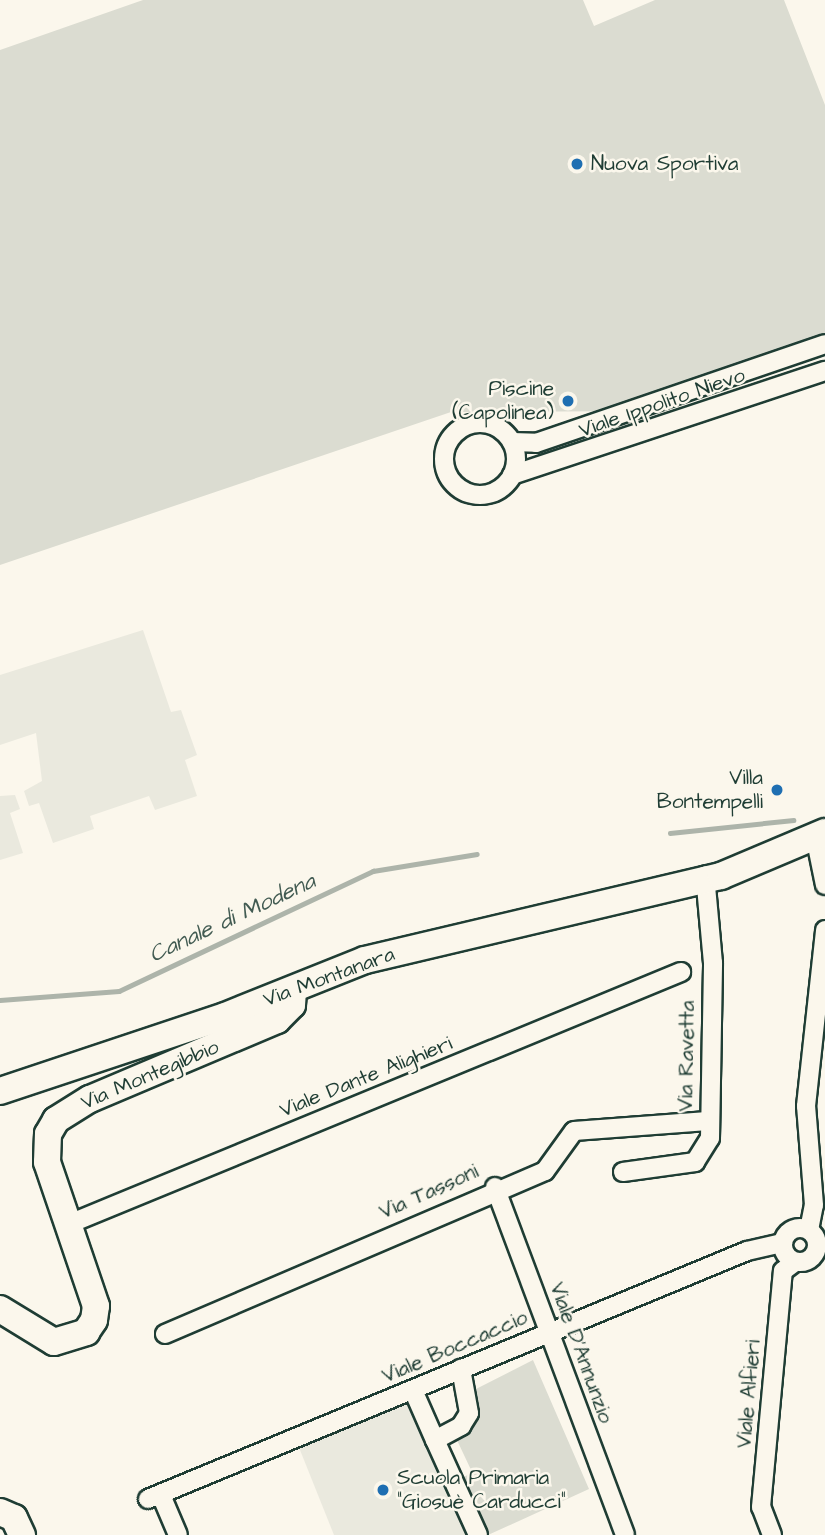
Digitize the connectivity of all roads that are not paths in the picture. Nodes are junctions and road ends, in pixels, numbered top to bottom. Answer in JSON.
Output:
{"nodes":[{"id":1,"x":825,"y":344,"type":"edge"},
{"id":2,"x":825,"y":371,"type":"edge"},
{"id":3,"x":512,"y":442,"type":"junction"},
{"id":4,"x":512,"y":475,"type":"junction"},
{"id":5,"x":821,"y":840,"type":"edge"},
{"id":6,"x":705,"y":875,"type":"junction"},
{"id":7,"x":825,"y":885,"type":"edge"},
{"id":8,"x":825,"y":930,"type":"edge"},
{"id":9,"x":681,"y":972,"type":"dead end"},
{"id":10,"x":293,"y":990,"type":"junction"},
{"id":11,"x":0,"y":1091,"type":"edge"},
{"id":12,"x":708,"y":1121,"type":"junction"},
{"id":13,"x":623,"y":1172,"type":"dead end"},
{"id":14,"x":495,"y":1187,"type":"junction"},
{"id":15,"x":69,"y":1224,"type":"junction"},
{"id":16,"x":817,"y":1242,"type":"edge"},
{"id":17,"x":783,"y":1243,"type":"junction"},
{"id":18,"x":795,"y":1262,"type":"junction"},
{"id":19,"x":0,"y":1309,"type":"edge"},
{"id":20,"x":549,"y":1332,"type":"junction"},
{"id":21,"x":165,"y":1334,"type":"dead end"},
{"id":22,"x":461,"y":1369,"type":"junction"},
{"id":23,"x":412,"y":1390,"type":"junction"},
{"id":24,"x":435,"y":1440,"type":"junction"},
{"id":25,"x":0,"y":1512,"type":"edge"},
{"id":26,"x":22,"y":1535,"type":"edge"},
{"id":27,"x":178,"y":1535,"type":"edge"},
{"id":28,"x":478,"y":1535,"type":"edge"},
{"id":29,"x":625,"y":1535,"type":"edge"},
{"id":30,"x":772,"y":1535,"type":"edge"}],
"edges":[{"from":1,"to":3,"type":"street","name":"Viale Ippolito Nievo"},
{"from":2,"to":4,"type":"street","name":"Viale Ippolito Nievo"},
{"from":3,"to":4,"type":"street"},
{"from":3,"to":4,"type":"street"},
{"from":5,"to":6,"type":"main road","name":"Via Montanara"},
{"from":5,"to":7,"type":"street"},
{"from":6,"to":10,"type":"main road","name":"Via Montanara"},
{"from":6,"to":12,"type":"street","name":"Via Ravetta"},
{"from":8,"to":16,"type":"street"},
{"from":9,"to":15,"type":"street","name":"Viale Dante Alighieri"},
{"from":10,"to":11,"type":"main road","name":"Via Montanara"},
{"from":10,"to":15,"type":"main road","name":"Via Montegibbio"},
{"from":12,"to":13,"type":"street","name":"Via Ravetta"},
{"from":12,"to":14,"type":"street","name":"Via Tassoni"},
{"from":14,"to":20,"type":"street","name":"Viale D'Annunzio"},
{"from":14,"to":21,"type":"street","name":"Via Tassoni"},
{"from":15,"to":19,"type":"main road","name":"Via Montegibbio"},
{"from":16,"to":17,"type":"street","name":"Viale Boccaccio"},
{"from":16,"to":18,"type":"street"},
{"from":17,"to":18,"type":"street"},
{"from":17,"to":20,"type":"street","name":"Viale Boccaccio"},
{"from":18,"to":30,"type":"street","name":"Viale Alfieri"},
{"from":20,"to":22,"type":"street","name":"Viale Boccaccio"},
{"from":20,"to":29,"type":"street","name":"Viale D'Annunzio"},
{"from":22,"to":23,"type":"street","name":"Viale Boccaccio"},
{"from":22,"to":24,"type":"street"},
{"from":23,"to":24,"type":"street"},
{"from":23,"to":27,"type":"street","name":"Viale Boccaccio"},
{"from":24,"to":28,"type":"street"},
{"from":25,"to":26,"type":"main road"}]}
